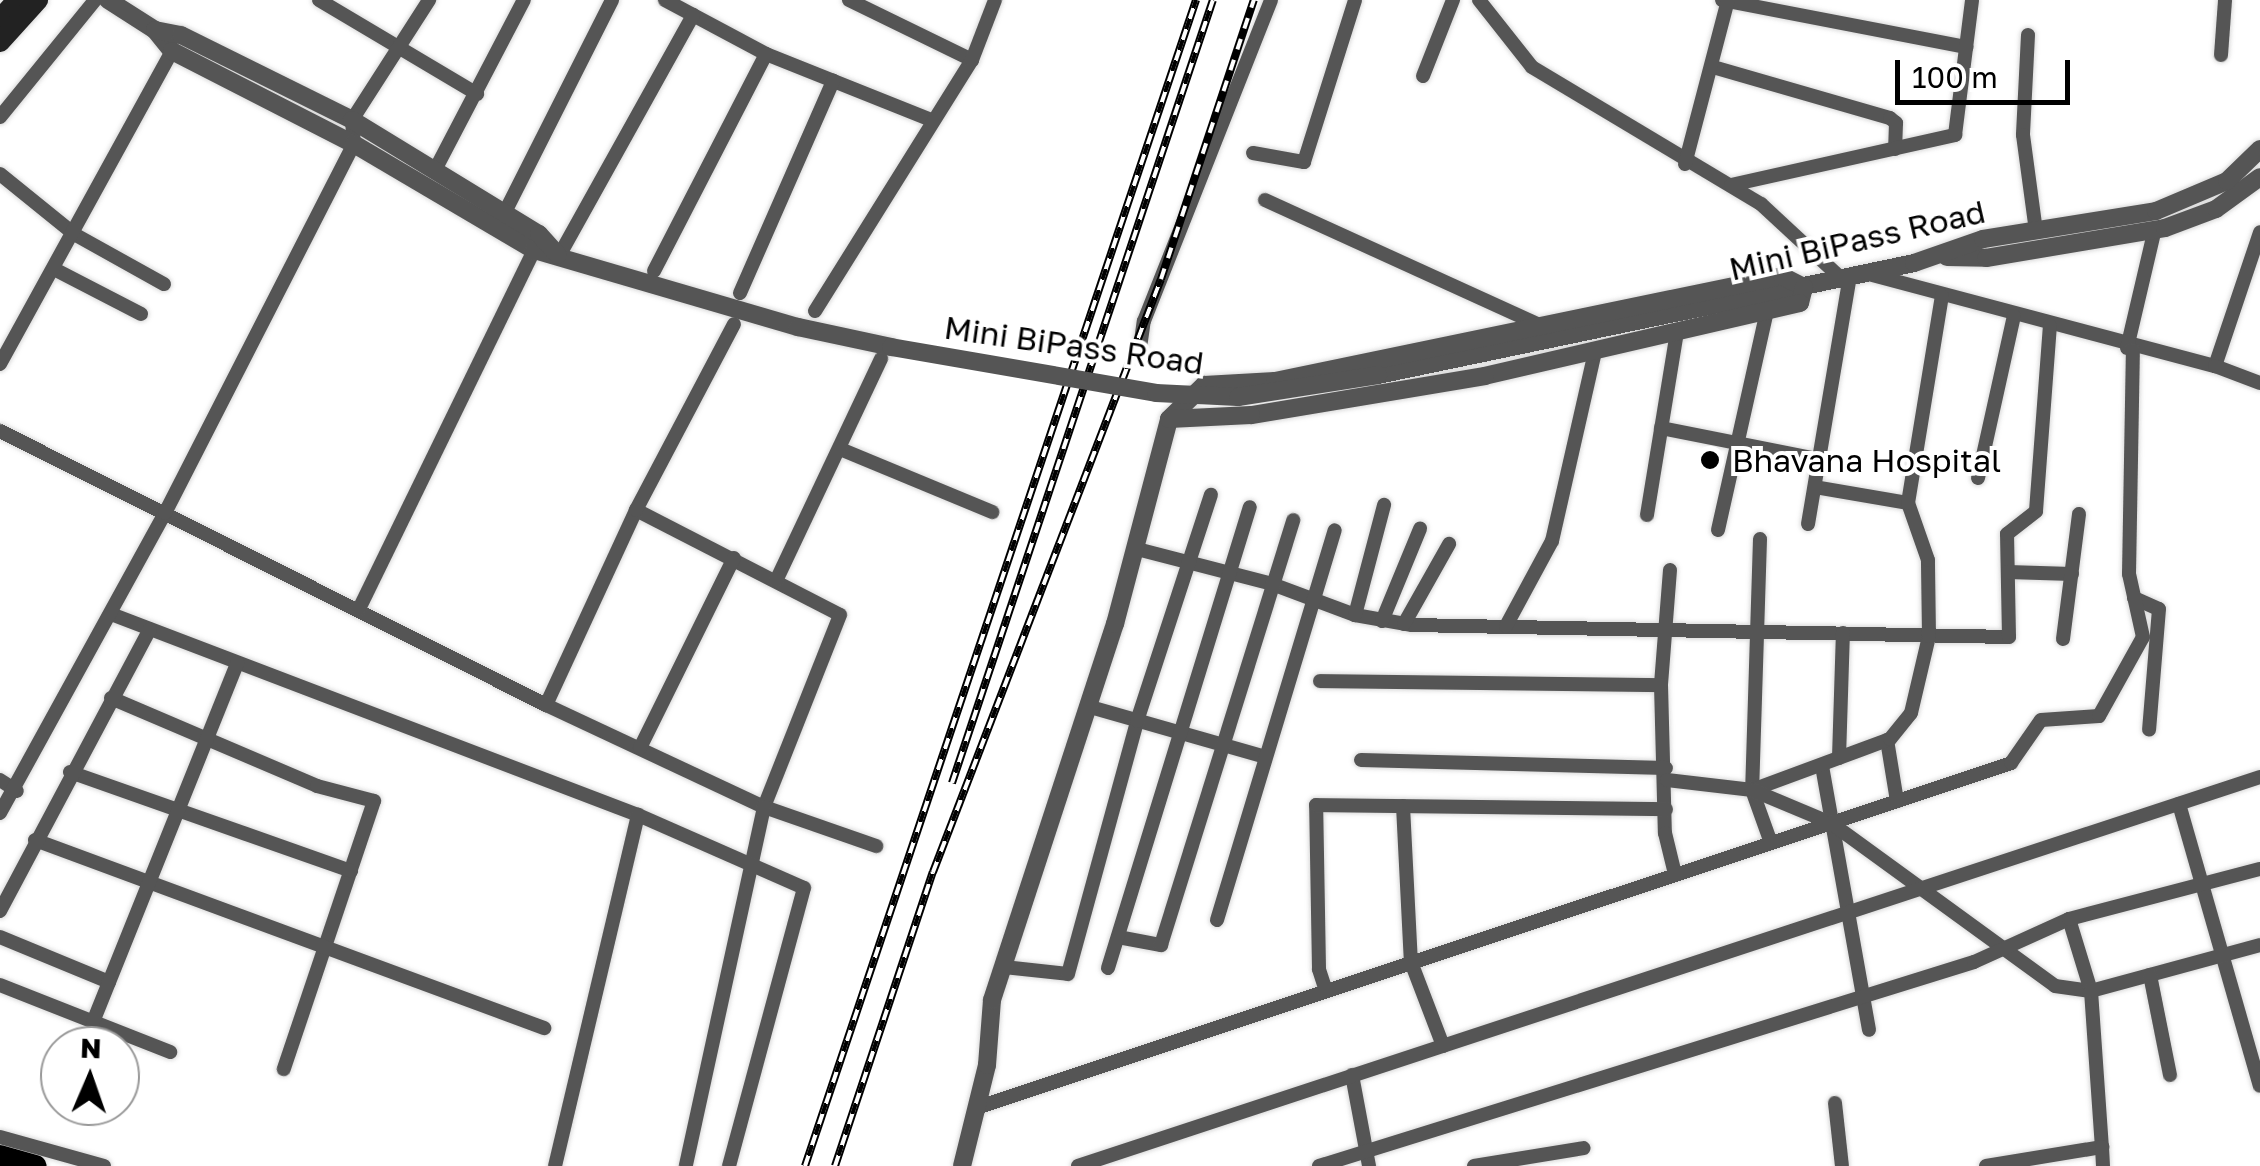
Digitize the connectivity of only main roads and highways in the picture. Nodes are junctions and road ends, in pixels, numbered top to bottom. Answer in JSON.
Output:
{"nodes":[{"id":1,"x":18,"y":0,"type":"edge"},
{"id":2,"x":38,"y":0,"type":"edge"},
{"id":3,"x":0,"y":19,"type":"edge"},
{"id":4,"x":0,"y":42,"type":"edge"},
{"id":5,"x":0,"y":1156,"type":"edge"},
{"id":6,"x":36,"y":1166,"type":"edge"}],
"edges":[{"from":1,"to":3,"type":"main road"},
{"from":2,"to":4,"type":"main road"},
{"from":5,"to":6,"type":"highway"}]}
